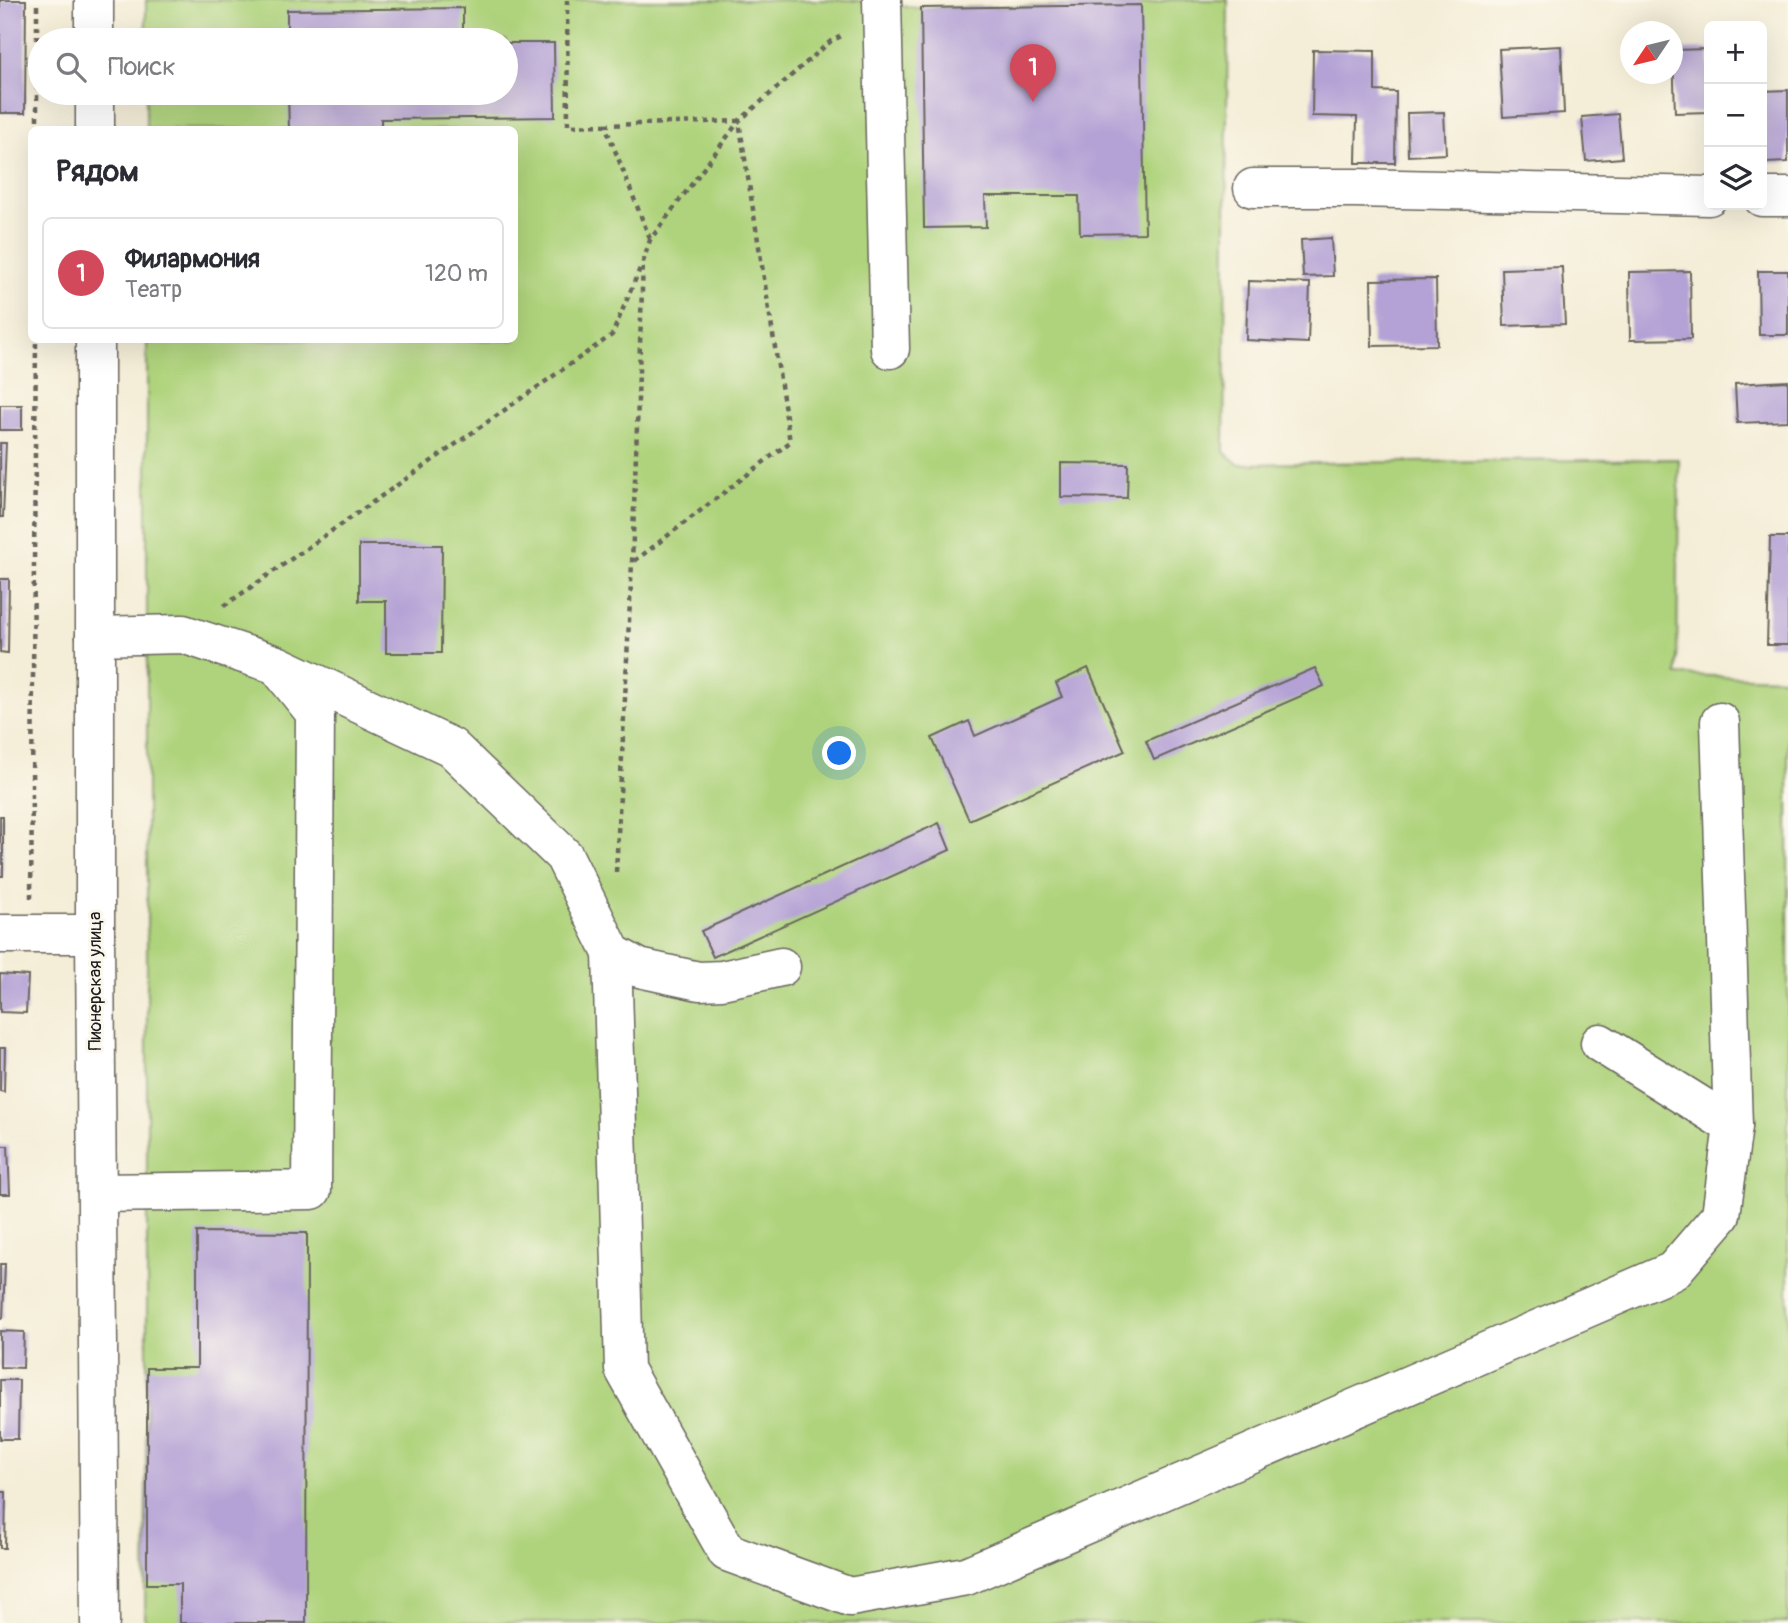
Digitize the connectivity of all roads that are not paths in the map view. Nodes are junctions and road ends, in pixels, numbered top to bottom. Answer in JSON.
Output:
{"nodes":[{"id":1,"x":94,"y":0,"type":"edge"},
{"id":2,"x":883,"y":9,"type":"edge"},
{"id":3,"x":94,"y":28,"type":"edge"},
{"id":4,"x":94,"y":105,"type":"edge"},
{"id":5,"x":94,"y":126,"type":"edge"},
{"id":6,"x":1253,"y":188,"type":"dead end"},
{"id":7,"x":1704,"y":196,"type":"edge"},
{"id":8,"x":1767,"y":197,"type":"edge"},
{"id":9,"x":1788,"y":197,"type":"edge"},
{"id":10,"x":95,"y":343,"type":"edge"},
{"id":11,"x":890,"y":349,"type":"dead end"},
{"id":12,"x":95,"y":636,"type":"junction"},
{"id":13,"x":277,"y":665,"type":"junction"},
{"id":14,"x":1720,"y":722,"type":"dead end"},
{"id":15,"x":15,"y":934,"type":"edge"},
{"id":16,"x":95,"y":934,"type":"junction"},
{"id":17,"x":612,"y":953,"type":"junction"},
{"id":18,"x":781,"y":967,"type":"dead end"},
{"id":19,"x":1600,"y":1043,"type":"dead end"},
{"id":20,"x":1733,"y":1126,"type":"junction"},
{"id":21,"x":97,"y":1193,"type":"junction"},
{"id":22,"x":100,"y":1623,"type":"edge"}],
"edges":[{"from":1,"to":3,"type":"street"},
{"from":2,"to":11,"type":"street"},
{"from":4,"to":5,"type":"street"},
{"from":6,"to":7,"type":"street"},
{"from":8,"to":9,"type":"street"},
{"from":10,"to":12,"type":"street","name":"Пионерская улица"},
{"from":12,"to":13,"type":"street"},
{"from":12,"to":16,"type":"street","name":"Пионерская улица"},
{"from":13,"to":17,"type":"street"},
{"from":13,"to":21,"type":"street"},
{"from":14,"to":20,"type":"street"},
{"from":15,"to":16,"type":"street"},
{"from":16,"to":21,"type":"street","name":"Пионерская улица"},
{"from":17,"to":18,"type":"street"},
{"from":17,"to":20,"type":"street"},
{"from":19,"to":20,"type":"street"},
{"from":21,"to":22,"type":"street","name":"Пионерская улица"}]}
